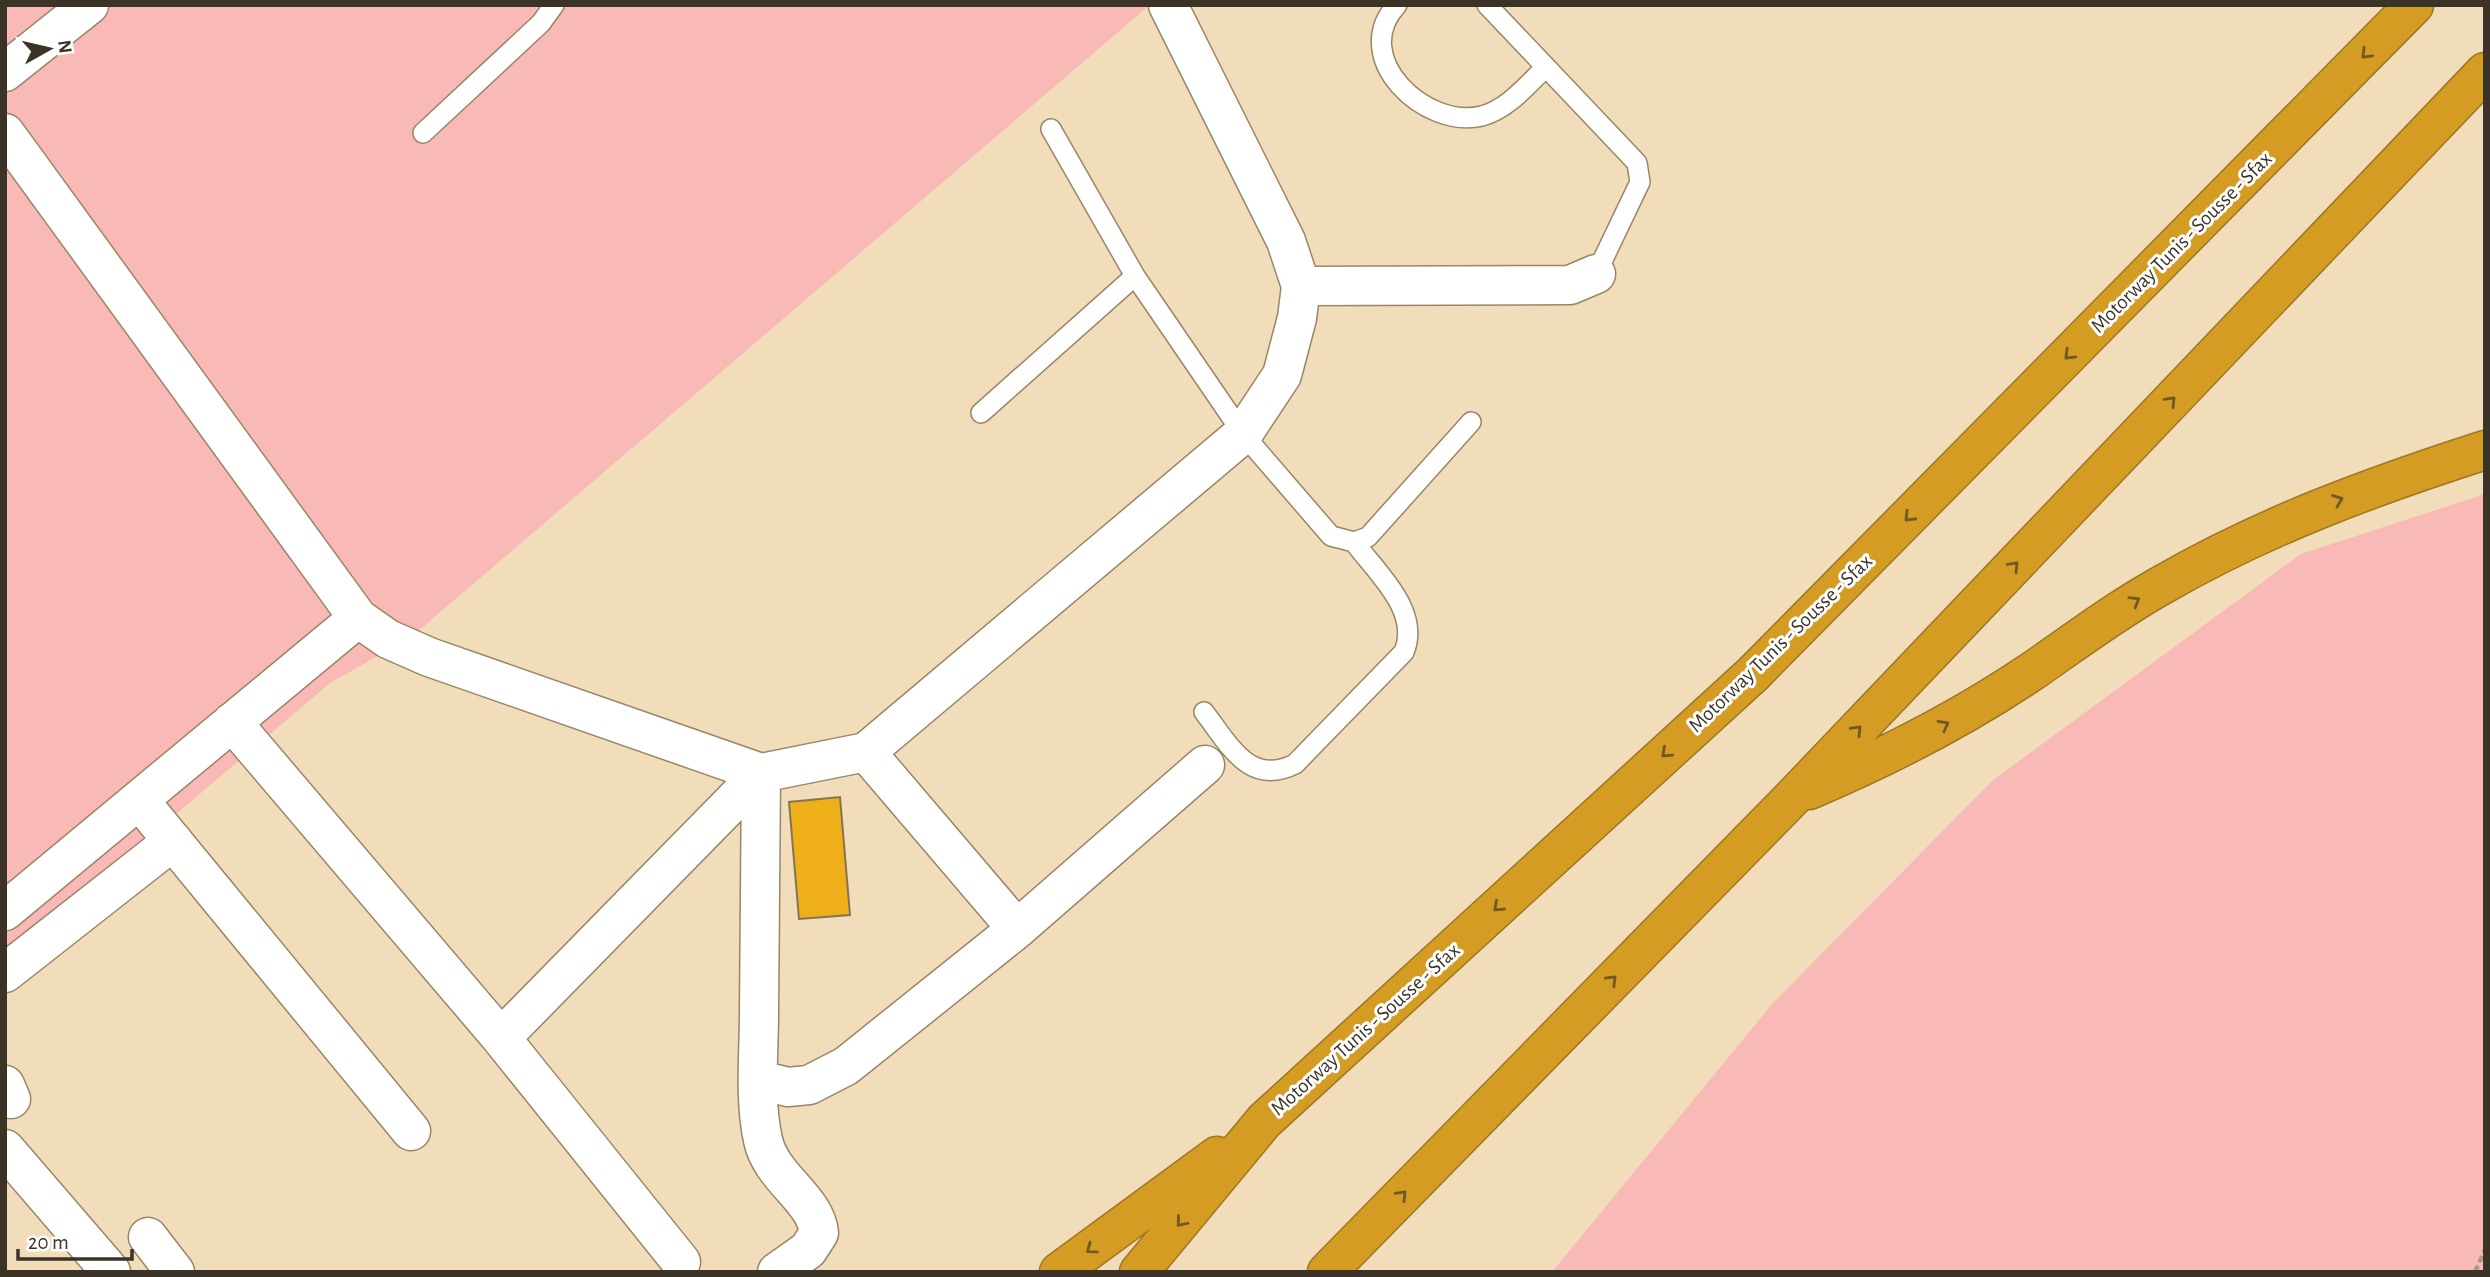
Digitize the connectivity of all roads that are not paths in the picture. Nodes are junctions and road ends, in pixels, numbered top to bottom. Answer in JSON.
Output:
{"nodes":[{"id":1,"x":89,"y":5,"type":"edge"},
{"id":2,"x":554,"y":5,"type":"edge"},
{"id":3,"x":1168,"y":5,"type":"edge"},
{"id":4,"x":1397,"y":5,"type":"edge"},
{"id":5,"x":1487,"y":5,"type":"edge"},
{"id":6,"x":2414,"y":5,"type":"edge"},
{"id":7,"x":1546,"y":67,"type":"junction"},
{"id":8,"x":5,"y":72,"type":"edge"},
{"id":9,"x":2485,"y":72,"type":"edge"},
{"id":10,"x":1051,"y":129,"type":"dead end"},
{"id":11,"x":5,"y":133,"type":"edge"},
{"id":12,"x":423,"y":133,"type":"dead end"},
{"id":13,"x":1597,"y":274,"type":"joint"},
{"id":14,"x":1135,"y":276,"type":"junction"},
{"id":15,"x":1301,"y":286,"type":"junction"},
{"id":16,"x":981,"y":413,"type":"dead end"},
{"id":17,"x":1471,"y":422,"type":"dead end"},
{"id":18,"x":1243,"y":434,"type":"junction"},
{"id":19,"x":2485,"y":450,"type":"edge"},
{"id":20,"x":1354,"y":542,"type":"junction"},
{"id":21,"x":358,"y":618,"type":"junction"},
{"id":22,"x":1203,"y":712,"type":"dead end"},
{"id":23,"x":232,"y":722,"type":"junction"},
{"id":24,"x":866,"y":752,"type":"junction"},
{"id":25,"x":1205,"y":765,"type":"dead end"},
{"id":26,"x":761,"y":773,"type":"junction"},
{"id":27,"x":1794,"y":796,"type":"junction"},
{"id":28,"x":139,"y":800,"type":"junction"},
{"id":29,"x":173,"y":841,"type":"junction"},
{"id":30,"x":5,"y":911,"type":"edge"},
{"id":31,"x":1017,"y":929,"type":"junction"},
{"id":32,"x":5,"y":973,"type":"edge"},
{"id":33,"x":500,"y":1038,"type":"junction"},
{"id":34,"x":759,"y":1080,"type":"junction"},
{"id":35,"x":1264,"y":1121,"type":"junction"},
{"id":36,"x":411,"y":1130,"type":"dead end"},
{"id":37,"x":5,"y":1149,"type":"edge"},
{"id":38,"x":148,"y":1237,"type":"dead end"},
{"id":39,"x":681,"y":1262,"type":"dead end"},
{"id":40,"x":111,"y":1272,"type":"edge"},
{"id":41,"x":175,"y":1272,"type":"edge"},
{"id":42,"x":777,"y":1272,"type":"edge"},
{"id":43,"x":1059,"y":1272,"type":"edge"},
{"id":44,"x":1139,"y":1272,"type":"edge"},
{"id":45,"x":1327,"y":1272,"type":"edge"}],
"edges":[{"from":1,"to":8,"type":"street"},
{"from":2,"to":12,"type":"lane"},
{"from":3,"to":15,"type":"street"},
{"from":4,"to":7,"type":"lane"},
{"from":5,"to":7,"type":"lane"},
{"from":6,"to":35,"type":"highway","name":"Motorway Tunis - Sousse - Sfax","one_way":true},
{"from":7,"to":13,"type":"lane"},
{"from":27,"to":9,"type":"highway","one_way":true},
{"from":10,"to":14,"type":"lane"},
{"from":11,"to":21,"type":"street"},
{"from":13,"to":15,"type":"street"},
{"from":14,"to":16,"type":"lane"},
{"from":14,"to":18,"type":"lane"},
{"from":15,"to":18,"type":"street"},
{"from":17,"to":20,"type":"lane"},
{"from":18,"to":20,"type":"lane"},
{"from":18,"to":24,"type":"street"},
{"from":27,"to":19,"type":"highway","one_way":true},
{"from":20,"to":22,"type":"lane"},
{"from":21,"to":23,"type":"street"},
{"from":21,"to":26,"type":"street"},
{"from":23,"to":28,"type":"street"},
{"from":23,"to":33,"type":"street"},
{"from":24,"to":26,"type":"street"},
{"from":24,"to":31,"type":"street"},
{"from":25,"to":31,"type":"street"},
{"from":26,"to":33,"type":"street"},
{"from":26,"to":34,"type":"street"},
{"from":45,"to":27,"type":"highway","one_way":true},
{"from":28,"to":29,"type":"street"},
{"from":28,"to":30,"type":"street"},
{"from":29,"to":32,"type":"street"},
{"from":29,"to":36,"type":"street"},
{"from":31,"to":34,"type":"street"},
{"from":33,"to":39,"type":"street"},
{"from":34,"to":42,"type":"street"},
{"from":35,"to":43,"type":"highway","one_way":true},
{"from":35,"to":44,"type":"highway","name":"Motorway Tunis - Sousse - Sfax","one_way":true},
{"from":37,"to":40,"type":"street"},
{"from":38,"to":41,"type":"street"}]}
